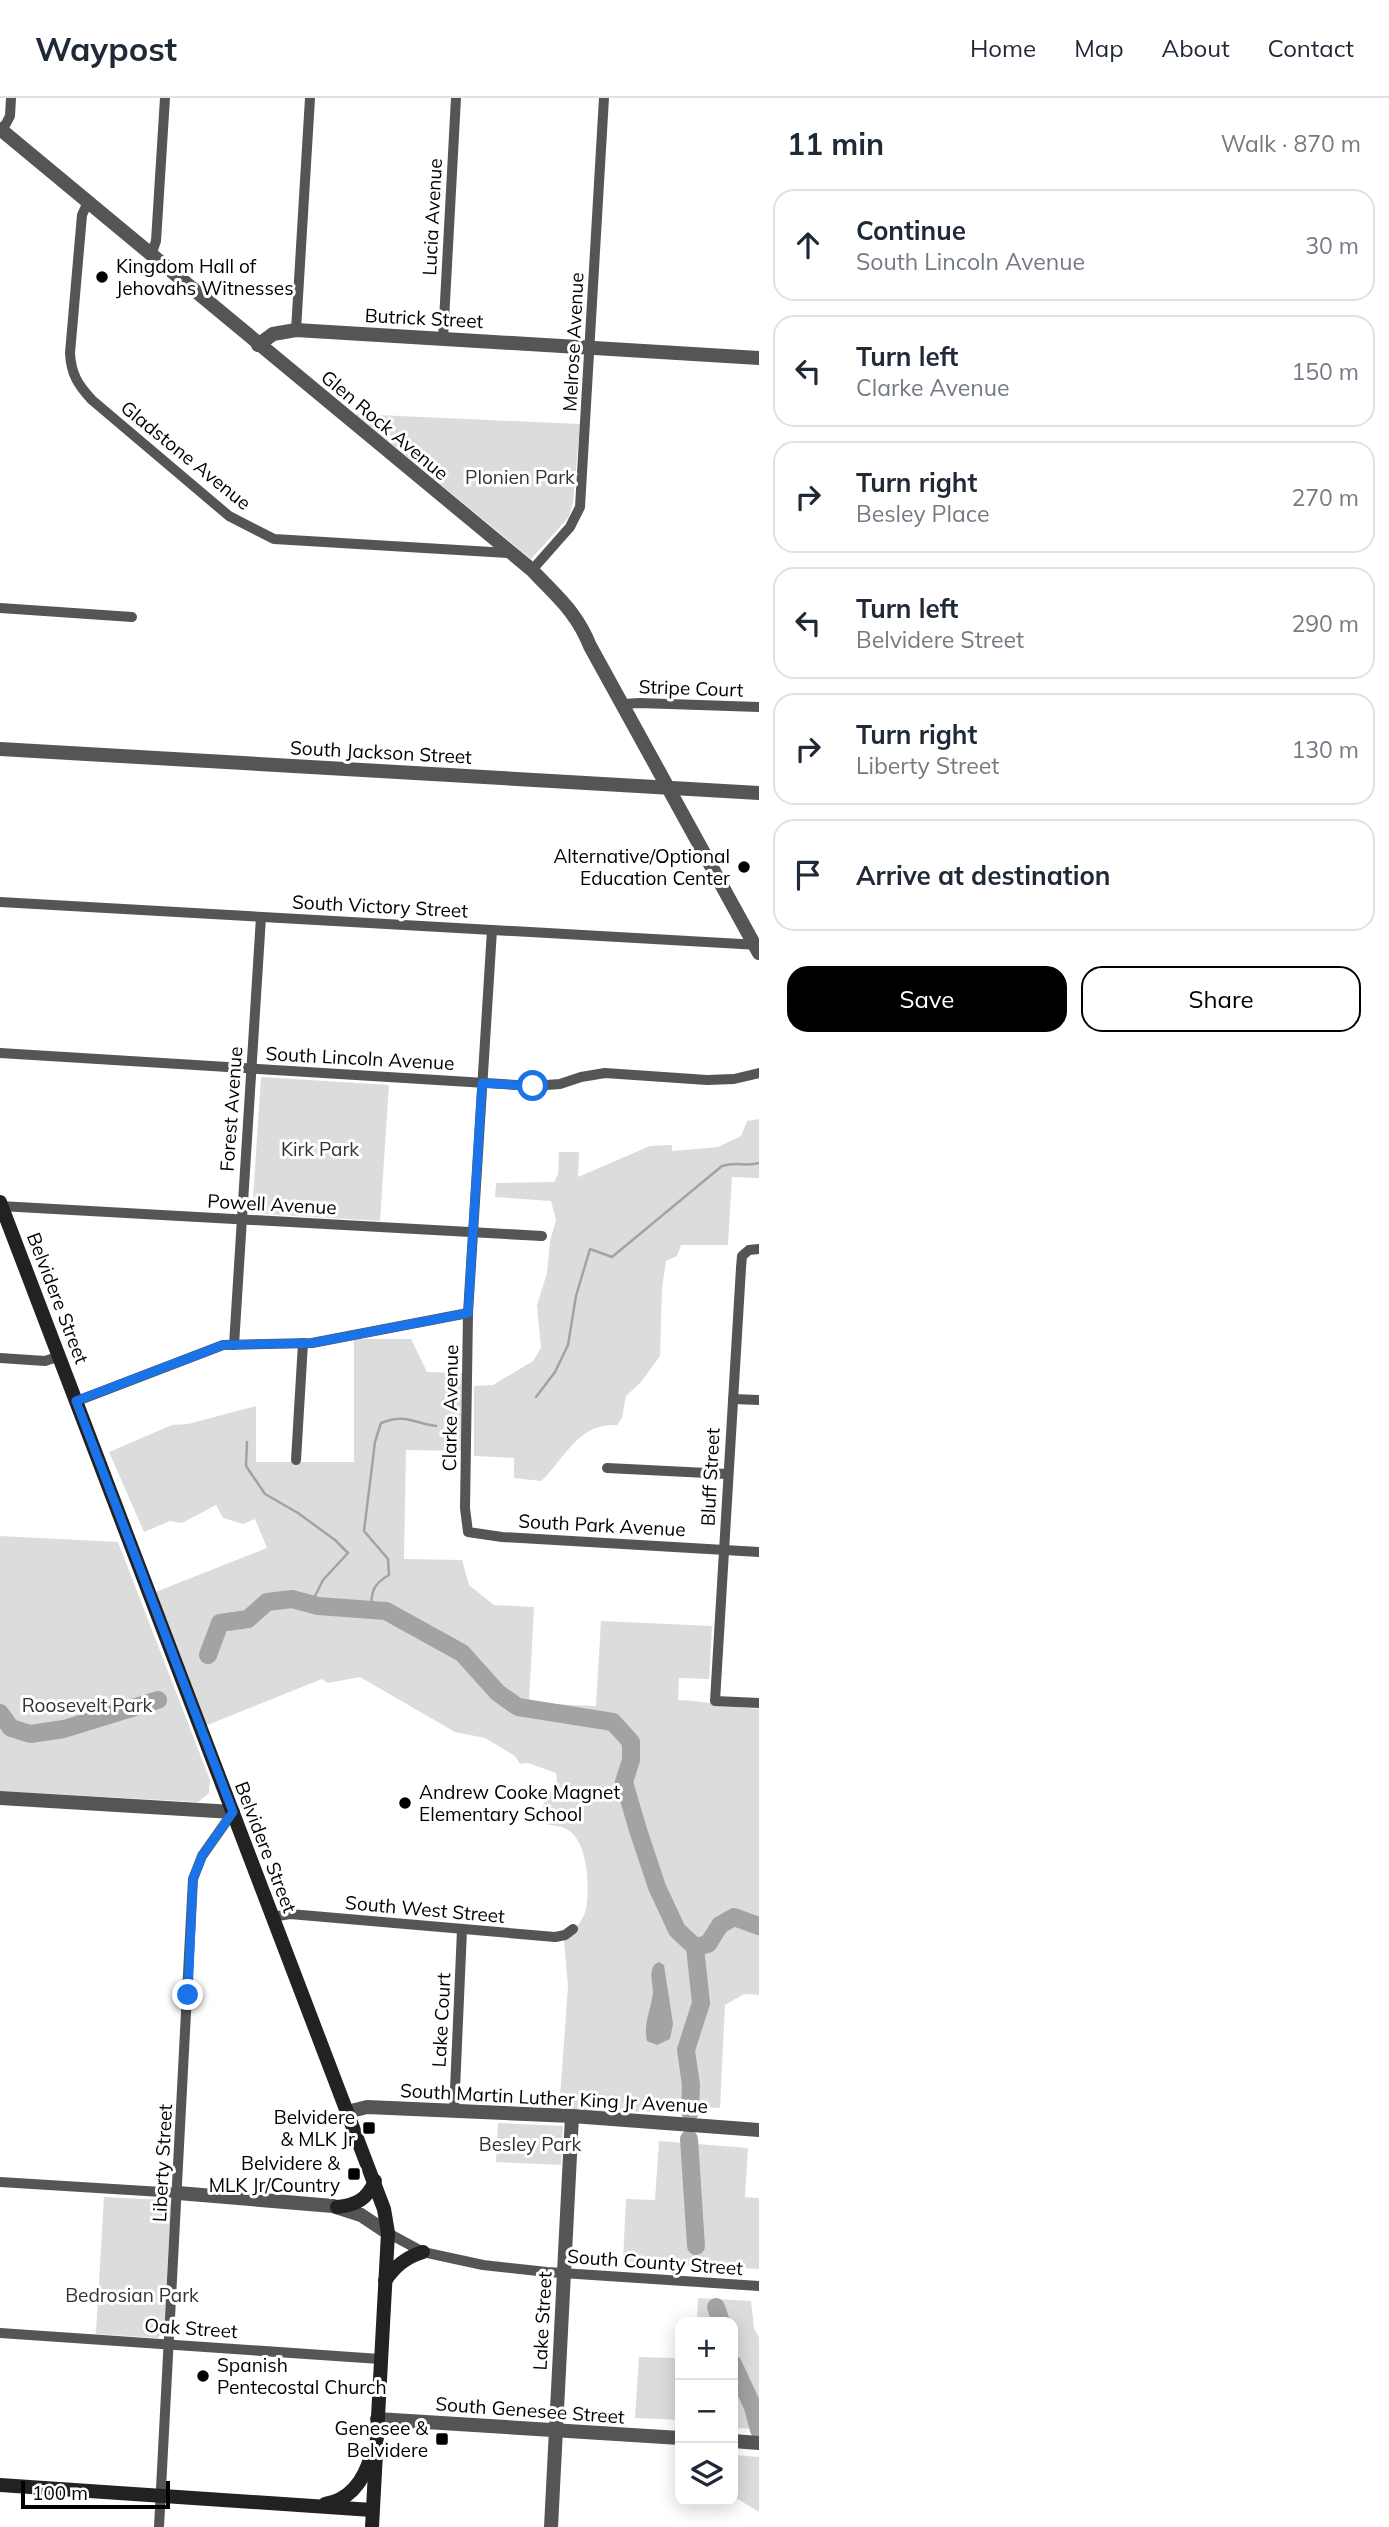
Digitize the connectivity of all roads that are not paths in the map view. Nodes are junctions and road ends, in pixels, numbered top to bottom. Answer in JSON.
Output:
{"nodes":[{"id":1,"x":11,"y":98,"type":"edge"},
{"id":2,"x":165,"y":98,"type":"edge"},
{"id":3,"x":310,"y":98,"type":"edge"},
{"id":4,"x":456,"y":98,"type":"edge"},
{"id":5,"x":604,"y":98,"type":"edge"},
{"id":6,"x":1,"y":130,"type":"edge"},
{"id":7,"x":88,"y":202,"type":"junction"},
{"id":8,"x":150,"y":255,"type":"junction"},
{"id":9,"x":296,"y":330,"type":"junction"},
{"id":10,"x":443,"y":339,"type":"junction"},
{"id":11,"x":258,"y":345,"type":"junction"},
{"id":12,"x":590,"y":348,"type":"junction"},
{"id":13,"x":759,"y":358,"type":"edge"},
{"id":14,"x":508,"y":552,"type":"junction"},
{"id":15,"x":532,"y":570,"type":"junction"},
{"id":16,"x":0,"y":608,"type":"edge"},
{"id":17,"x":132,"y":617,"type":"dead end"},
{"id":18,"x":623,"y":704,"type":"junction"},
{"id":19,"x":759,"y":707,"type":"edge"},
{"id":20,"x":0,"y":749,"type":"edge"},
{"id":21,"x":668,"y":788,"type":"junction"},
{"id":22,"x":759,"y":793,"type":"edge"},
{"id":23,"x":0,"y":902,"type":"edge"},
{"id":24,"x":261,"y":917,"type":"junction"},
{"id":25,"x":492,"y":930,"type":"junction"},
{"id":26,"x":758,"y":948,"type":"edge"},
{"id":27,"x":0,"y":1053,"type":"edge"},
{"id":28,"x":251,"y":1070,"type":"junction"},
{"id":29,"x":759,"y":1073,"type":"edge"},
{"id":30,"x":482,"y":1083,"type":"junction"},
{"id":31,"x":1,"y":1204,"type":"edge"},
{"id":32,"x":242,"y":1220,"type":"junction"},
{"id":33,"x":473,"y":1232,"type":"junction"},
{"id":34,"x":542,"y":1236,"type":"dead end"},
{"id":35,"x":759,"y":1249,"type":"edge"},
{"id":36,"x":468,"y":1313,"type":"junction"},
{"id":37,"x":303,"y":1343,"type":"junction"},
{"id":38,"x":233,"y":1345,"type":"junction"},
{"id":39,"x":60,"y":1356,"type":"junction"},
{"id":40,"x":0,"y":1358,"type":"edge"},
{"id":41,"x":733,"y":1399,"type":"junction"},
{"id":42,"x":759,"y":1400,"type":"edge"},
{"id":43,"x":76,"y":1401,"type":"junction"},
{"id":44,"x":296,"y":1460,"type":"dead end"},
{"id":45,"x":607,"y":1468,"type":"dead end"},
{"id":46,"x":727,"y":1474,"type":"junction"},
{"id":47,"x":465,"y":1508,"type":"joint"},
{"id":48,"x":724,"y":1550,"type":"junction"},
{"id":49,"x":759,"y":1552,"type":"edge"},
{"id":50,"x":759,"y":1703,"type":"edge"},
{"id":51,"x":0,"y":1798,"type":"edge"},
{"id":52,"x":233,"y":1812,"type":"junction"},
{"id":53,"x":272,"y":1917,"type":"junction"},
{"id":54,"x":573,"y":1929,"type":"dead end"},
{"id":55,"x":462,"y":1930,"type":"junction"},
{"id":56,"x":347,"y":2112,"type":"junction"},
{"id":57,"x":454,"y":2112,"type":"junction"},
{"id":58,"x":572,"y":2116,"type":"junction"},
{"id":59,"x":759,"y":2130,"type":"edge"},
{"id":60,"x":374,"y":2181,"type":"junction"},
{"id":61,"x":0,"y":2182,"type":"edge"},
{"id":62,"x":178,"y":2193,"type":"junction"},
{"id":63,"x":337,"y":2207,"type":"junction"},
{"id":64,"x":388,"y":2233,"type":"junction"},
{"id":65,"x":423,"y":2252,"type":"junction"},
{"id":66,"x":564,"y":2273,"type":"junction"},
{"id":67,"x":385,"y":2282,"type":"junction"},
{"id":68,"x":759,"y":2286,"type":"edge"},
{"id":69,"x":0,"y":2333,"type":"edge"},
{"id":70,"x":169,"y":2344,"type":"junction"},
{"id":71,"x":380,"y":2359,"type":"junction"},
{"id":72,"x":377,"y":2419,"type":"junction"},
{"id":73,"x":556,"y":2430,"type":"junction"},
{"id":74,"x":675,"y":2438,"type":"edge"},
{"id":75,"x":738,"y":2441,"type":"edge"},
{"id":76,"x":376,"y":2443,"type":"junction"},
{"id":77,"x":759,"y":2443,"type":"edge"},
{"id":78,"x":0,"y":2485,"type":"edge"},
{"id":79,"x":161,"y":2496,"type":"junction"},
{"id":80,"x":310,"y":2506,"type":"junction"},
{"id":81,"x":372,"y":2510,"type":"junction"},
{"id":82,"x":159,"y":2527,"type":"edge"},
{"id":83,"x":372,"y":2527,"type":"edge"},
{"id":84,"x":551,"y":2527,"type":"edge"}],
"edges":[{"from":1,"to":6,"type":"street"},
{"from":2,"to":8,"type":"street"},
{"from":3,"to":9,"type":"street"},
{"from":4,"to":10,"type":"street","name":"Lucia Avenue"},
{"from":5,"to":12,"type":"street","name":"Melrose Avenue"},
{"from":6,"to":7,"type":"street","name":"Glen Rock Avenue"},
{"from":7,"to":8,"type":"street","name":"Glen Rock Avenue"},
{"from":7,"to":14,"type":"street","name":"Gladstone Avenue"},
{"from":8,"to":11,"type":"street","name":"Glen Rock Avenue"},
{"from":9,"to":10,"type":"street","name":"Butrick Street"},
{"from":9,"to":11,"type":"street","name":"Butrick Street"},
{"from":10,"to":12,"type":"street","name":"Butrick Street"},
{"from":11,"to":14,"type":"street","name":"Glen Rock Avenue"},
{"from":12,"to":13,"type":"street","name":"Butrick Street"},
{"from":12,"to":15,"type":"street","name":"Melrose Avenue"},
{"from":14,"to":15,"type":"street","name":"Glen Rock Avenue"},
{"from":15,"to":18,"type":"street","name":"Glen Rock Avenue"},
{"from":16,"to":17,"type":"street"},
{"from":18,"to":19,"type":"street","name":"Stripe Court"},
{"from":18,"to":21,"type":"street","name":"Glen Rock Avenue"},
{"from":20,"to":21,"type":"street","name":"South Jackson Street"},
{"from":21,"to":22,"type":"street","name":"South Jackson Street"},
{"from":21,"to":26,"type":"street","name":"Glen Rock Avenue"},
{"from":23,"to":24,"type":"street","name":"South Victory Street"},
{"from":24,"to":25,"type":"street","name":"South Victory Street"},
{"from":24,"to":28,"type":"street","name":"Forest Avenue"},
{"from":25,"to":26,"type":"street","name":"South Victory Street"},
{"from":25,"to":30,"type":"street","name":"Clarke Avenue"},
{"from":27,"to":28,"type":"street","name":"South Lincoln Avenue"},
{"from":28,"to":30,"type":"street","name":"South Lincoln Avenue"},
{"from":28,"to":32,"type":"street","name":"Forest Avenue"},
{"from":29,"to":30,"type":"street","name":"South Lincoln Avenue"},
{"from":30,"to":33,"type":"street","name":"Clarke Avenue"},
{"from":31,"to":32,"type":"street","name":"Powell Avenue"},
{"from":31,"to":39,"type":"main road","name":"Belvidere Street"},
{"from":32,"to":33,"type":"street","name":"Powell Avenue"},
{"from":32,"to":38,"type":"street","name":"Forest Avenue"},
{"from":33,"to":34,"type":"street","name":"Powell Avenue"},
{"from":33,"to":36,"type":"street","name":"Clarke Avenue"},
{"from":35,"to":41,"type":"street","name":"Bluff Street"},
{"from":36,"to":37,"type":"street"},
{"from":36,"to":47,"type":"street","name":"Clarke Avenue"},
{"from":37,"to":38,"type":"street"},
{"from":37,"to":44,"type":"street"},
{"from":38,"to":43,"type":"street"},
{"from":39,"to":40,"type":"street"},
{"from":39,"to":43,"type":"main road","name":"Belvidere Street"},
{"from":41,"to":42,"type":"street"},
{"from":41,"to":46,"type":"street","name":"Bluff Street"},
{"from":43,"to":52,"type":"main road","name":"Belvidere Street"},
{"from":45,"to":46,"type":"street"},
{"from":46,"to":48,"type":"street","name":"Bluff Street"},
{"from":47,"to":48,"type":"street","name":"South Park Avenue"},
{"from":48,"to":49,"type":"street","name":"South Park Avenue"},
{"from":48,"to":50,"type":"street","name":"Bluff Street"},
{"from":51,"to":52,"type":"street"},
{"from":52,"to":53,"type":"main road","name":"Belvidere Street"},
{"from":52,"to":62,"type":"street","name":"Liberty Street"},
{"from":53,"to":55,"type":"street","name":"South West Street"},
{"from":53,"to":56,"type":"main road","name":"Belvidere Street"},
{"from":54,"to":55,"type":"street","name":"South West Street"},
{"from":55,"to":57,"type":"street","name":"Lake Court"},
{"from":56,"to":57,"type":"street","name":"South Martin Luther King Jr Avenue"},
{"from":56,"to":60,"type":"main road","name":"Belvidere Street"},
{"from":57,"to":58,"type":"street","name":"South Martin Luther King Jr Avenue"},
{"from":58,"to":59,"type":"street","name":"South Martin Luther King Jr Avenue"},
{"from":58,"to":66,"type":"street","name":"Lake Street"},
{"from":60,"to":63,"type":"main road"},
{"from":60,"to":64,"type":"main road","name":"Belvidere Street"},
{"from":61,"to":62,"type":"street"},
{"from":62,"to":63,"type":"street"},
{"from":62,"to":70,"type":"street","name":"Liberty Street"},
{"from":63,"to":64,"type":"street"},
{"from":64,"to":65,"type":"street","name":"South County Street"},
{"from":64,"to":67,"type":"main road","name":"Belvidere Street"},
{"from":65,"to":66,"type":"street","name":"South County Street"},
{"from":65,"to":67,"type":"main road"},
{"from":66,"to":68,"type":"street","name":"South County Street"},
{"from":66,"to":73,"type":"street","name":"Lake Street"},
{"from":67,"to":71,"type":"main road","name":"Belvidere Street"},
{"from":69,"to":70,"type":"street","name":"Oak Street"},
{"from":70,"to":71,"type":"street","name":"Oak Street"},
{"from":70,"to":79,"type":"street","name":"Liberty Street"},
{"from":71,"to":72,"type":"main road","name":"Belvidere Street"},
{"from":72,"to":73,"type":"street","name":"South Genesee Street"},
{"from":72,"to":76,"type":"main road","name":"Belvidere Street"},
{"from":73,"to":74,"type":"street","name":"South Genesee Street"},
{"from":73,"to":84,"type":"street","name":"Lake Street"},
{"from":75,"to":77,"type":"street"},
{"from":76,"to":80,"type":"main road"},
{"from":76,"to":81,"type":"main road","name":"Belvidere Street"},
{"from":78,"to":79,"type":"main road"},
{"from":79,"to":80,"type":"main road"},
{"from":79,"to":82,"type":"street","name":"Liberty Street"},
{"from":80,"to":81,"type":"main road"},
{"from":81,"to":83,"type":"main road","name":"Belvidere Street"}]}
